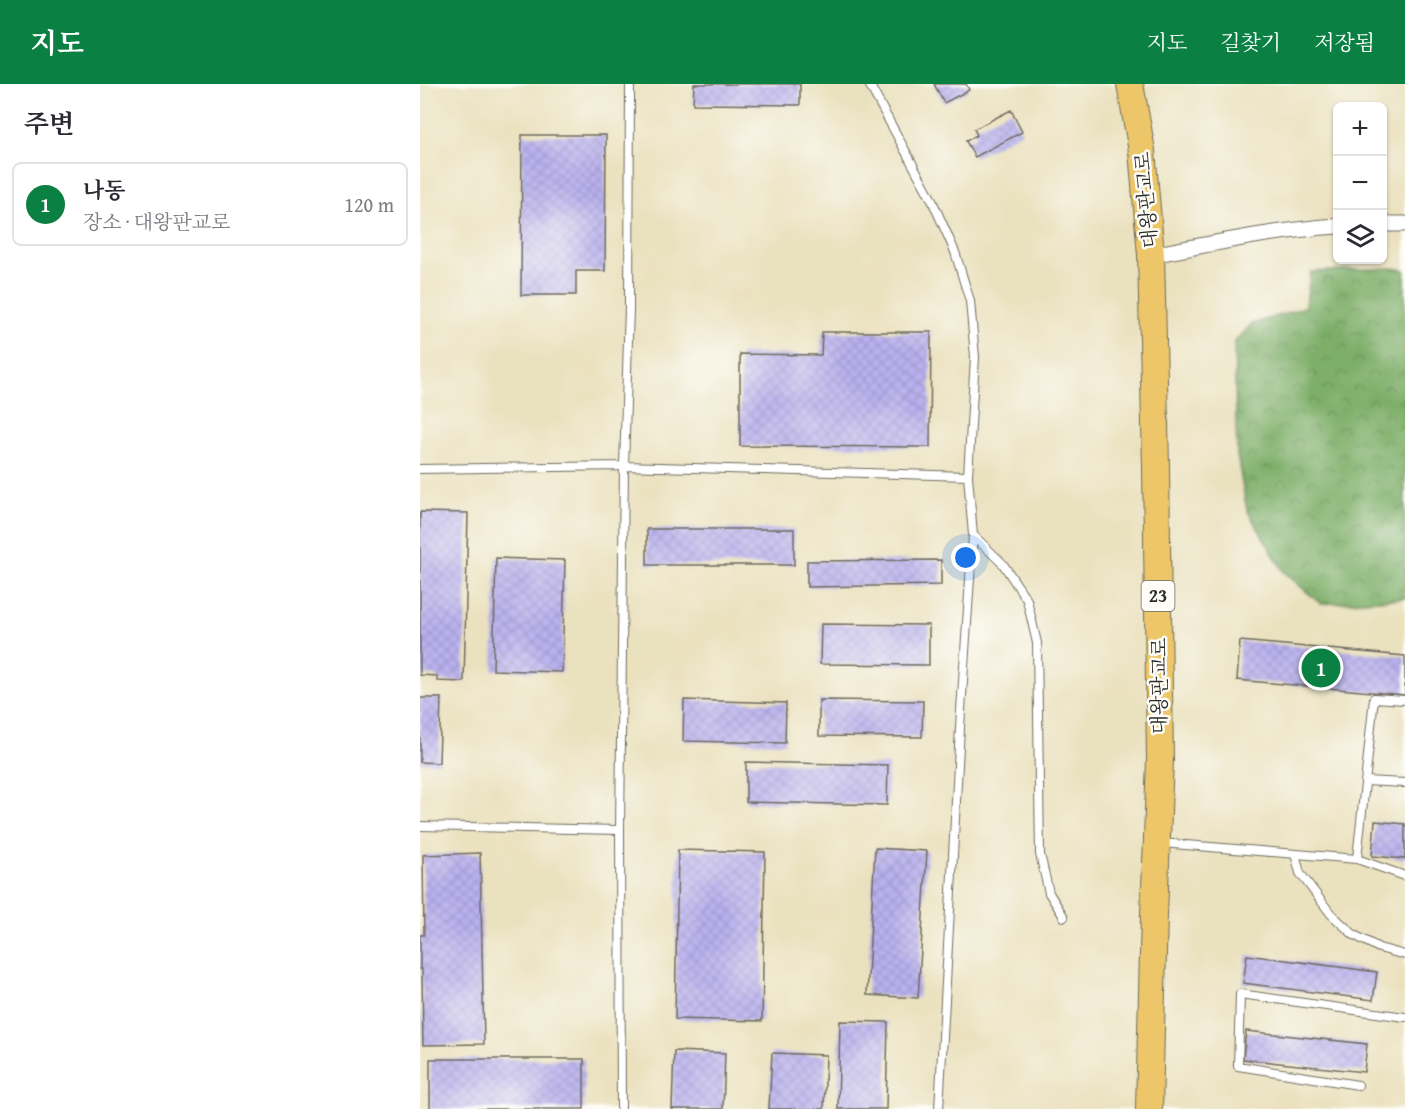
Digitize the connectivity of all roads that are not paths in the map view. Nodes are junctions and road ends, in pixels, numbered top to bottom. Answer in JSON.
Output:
{"nodes":[{"id":1,"x":630,"y":84,"type":"edge"},
{"id":2,"x":869,"y":84,"type":"edge"},
{"id":3,"x":1130,"y":84,"type":"edge"},
{"id":4,"x":1387,"y":224,"type":"edge"},
{"id":5,"x":1405,"y":224,"type":"edge"},
{"id":6,"x":1333,"y":226,"type":"edge"},
{"id":7,"x":1151,"y":255,"type":"junction"},
{"id":8,"x":624,"y":466,"type":"junction"},
{"id":9,"x":420,"y":469,"type":"edge"},
{"id":10,"x":968,"y":476,"type":"junction"},
{"id":11,"x":973,"y":535,"type":"junction"},
{"id":12,"x":1405,"y":700,"type":"edge"},
{"id":13,"x":1365,"y":781,"type":"junction"},
{"id":14,"x":1405,"y":783,"type":"edge"},
{"id":15,"x":420,"y":826,"type":"edge"},
{"id":16,"x":620,"y":830,"type":"junction"},
{"id":17,"x":1156,"y":843,"type":"junction"},
{"id":18,"x":1295,"y":854,"type":"junction"},
{"id":19,"x":1357,"y":859,"type":"junction"},
{"id":20,"x":1405,"y":876,"type":"edge"},
{"id":21,"x":1064,"y":917,"type":"dead end"},
{"id":22,"x":1405,"y":955,"type":"edge"},
{"id":23,"x":1405,"y":1017,"type":"edge"},
{"id":24,"x":1358,"y":1085,"type":"dead end"},
{"id":25,"x":621,"y":1109,"type":"edge"},
{"id":26,"x":939,"y":1109,"type":"edge"},
{"id":27,"x":1149,"y":1109,"type":"edge"}],
"edges":[{"from":1,"to":8,"type":"lane"},
{"from":2,"to":10,"type":"lane"},
{"from":3,"to":7,"type":"main road","name":"대왕판교로","number":"23"},
{"from":4,"to":5,"type":"street"},
{"from":6,"to":7,"type":"street"},
{"from":7,"to":17,"type":"main road","name":"대왕판교로","number":"23"},
{"from":8,"to":9,"type":"lane"},
{"from":8,"to":10,"type":"lane"},
{"from":8,"to":16,"type":"lane"},
{"from":10,"to":11,"type":"lane"},
{"from":11,"to":21,"type":"lane"},
{"from":11,"to":26,"type":"lane"},
{"from":12,"to":13,"type":"lane"},
{"from":13,"to":14,"type":"lane"},
{"from":13,"to":19,"type":"lane"},
{"from":15,"to":16,"type":"lane"},
{"from":16,"to":25,"type":"lane"},
{"from":17,"to":18,"type":"lane"},
{"from":17,"to":27,"type":"main road","name":"대왕판교로","number":"23"},
{"from":18,"to":19,"type":"lane"},
{"from":18,"to":22,"type":"lane"},
{"from":19,"to":20,"type":"lane"},
{"from":23,"to":24,"type":"lane"}]}
